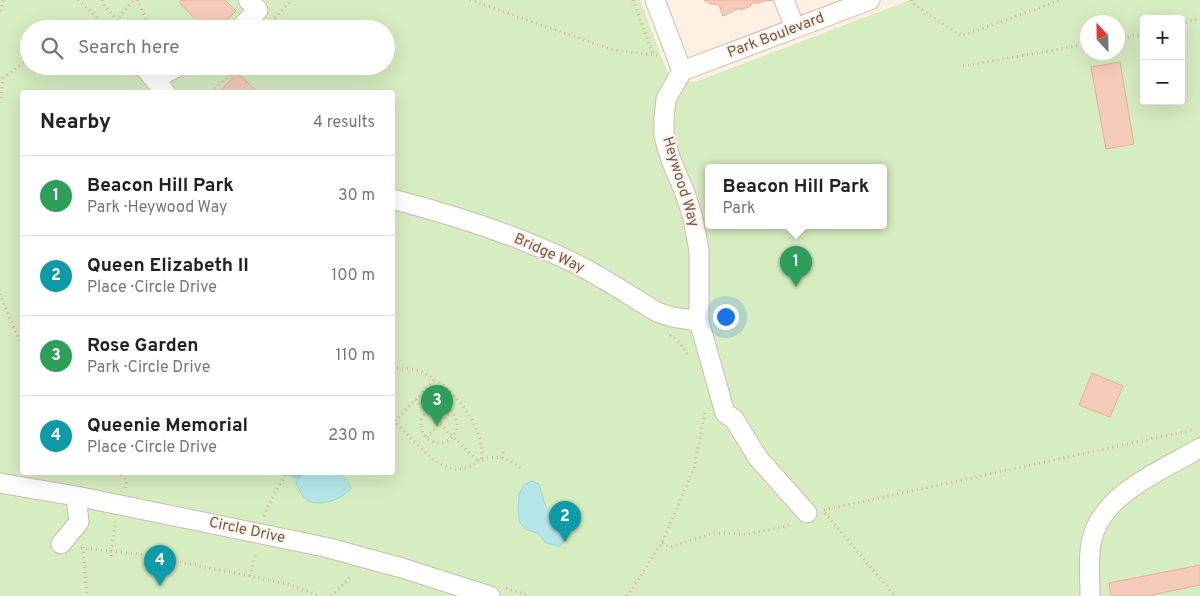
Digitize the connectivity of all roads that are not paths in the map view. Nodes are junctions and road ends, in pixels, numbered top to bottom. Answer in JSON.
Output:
{"nodes":[{"id":1,"x":248,"y":0,"type":"edge"},
{"id":2,"x":655,"y":0,"type":"edge"},
{"id":3,"x":784,"y":0,"type":"edge"},
{"id":4,"x":870,"y":0,"type":"edge"},
{"id":5,"x":248,"y":20,"type":"edge"},
{"id":6,"x":795,"y":28,"type":"junction"},
{"id":7,"x":682,"y":71,"type":"junction"},
{"id":8,"x":395,"y":200,"type":"edge"},
{"id":9,"x":699,"y":321,"type":"junction"},
{"id":10,"x":1200,"y":448,"type":"edge"},
{"id":11,"x":0,"y":483,"type":"edge"},
{"id":12,"x":76,"y":496,"type":"junction"},
{"id":13,"x":807,"y":513,"type":"road end"},
{"id":14,"x":61,"y":544,"type":"road end"},
{"id":15,"x":490,"y":596,"type":"edge"},
{"id":16,"x":1090,"y":596,"type":"edge"}],
"edges":[{"from":1,"to":5,"type":"street"},
{"from":2,"to":7,"type":"street"},
{"from":3,"to":6,"type":"street"},
{"from":4,"to":6,"type":"street","name":"Park Boulevard"},
{"from":6,"to":7,"type":"street","name":"Park Boulevard"},
{"from":7,"to":9,"type":"street","name":"Heywood Way"},
{"from":8,"to":9,"type":"street","name":"Bridge Way"},
{"from":9,"to":13,"type":"street","name":"Heywood Way"},
{"from":10,"to":16,"type":"street"},
{"from":11,"to":12,"type":"street","name":"Circle Drive"},
{"from":12,"to":14,"type":"street"},
{"from":12,"to":15,"type":"street","name":"Circle Drive"}]}
